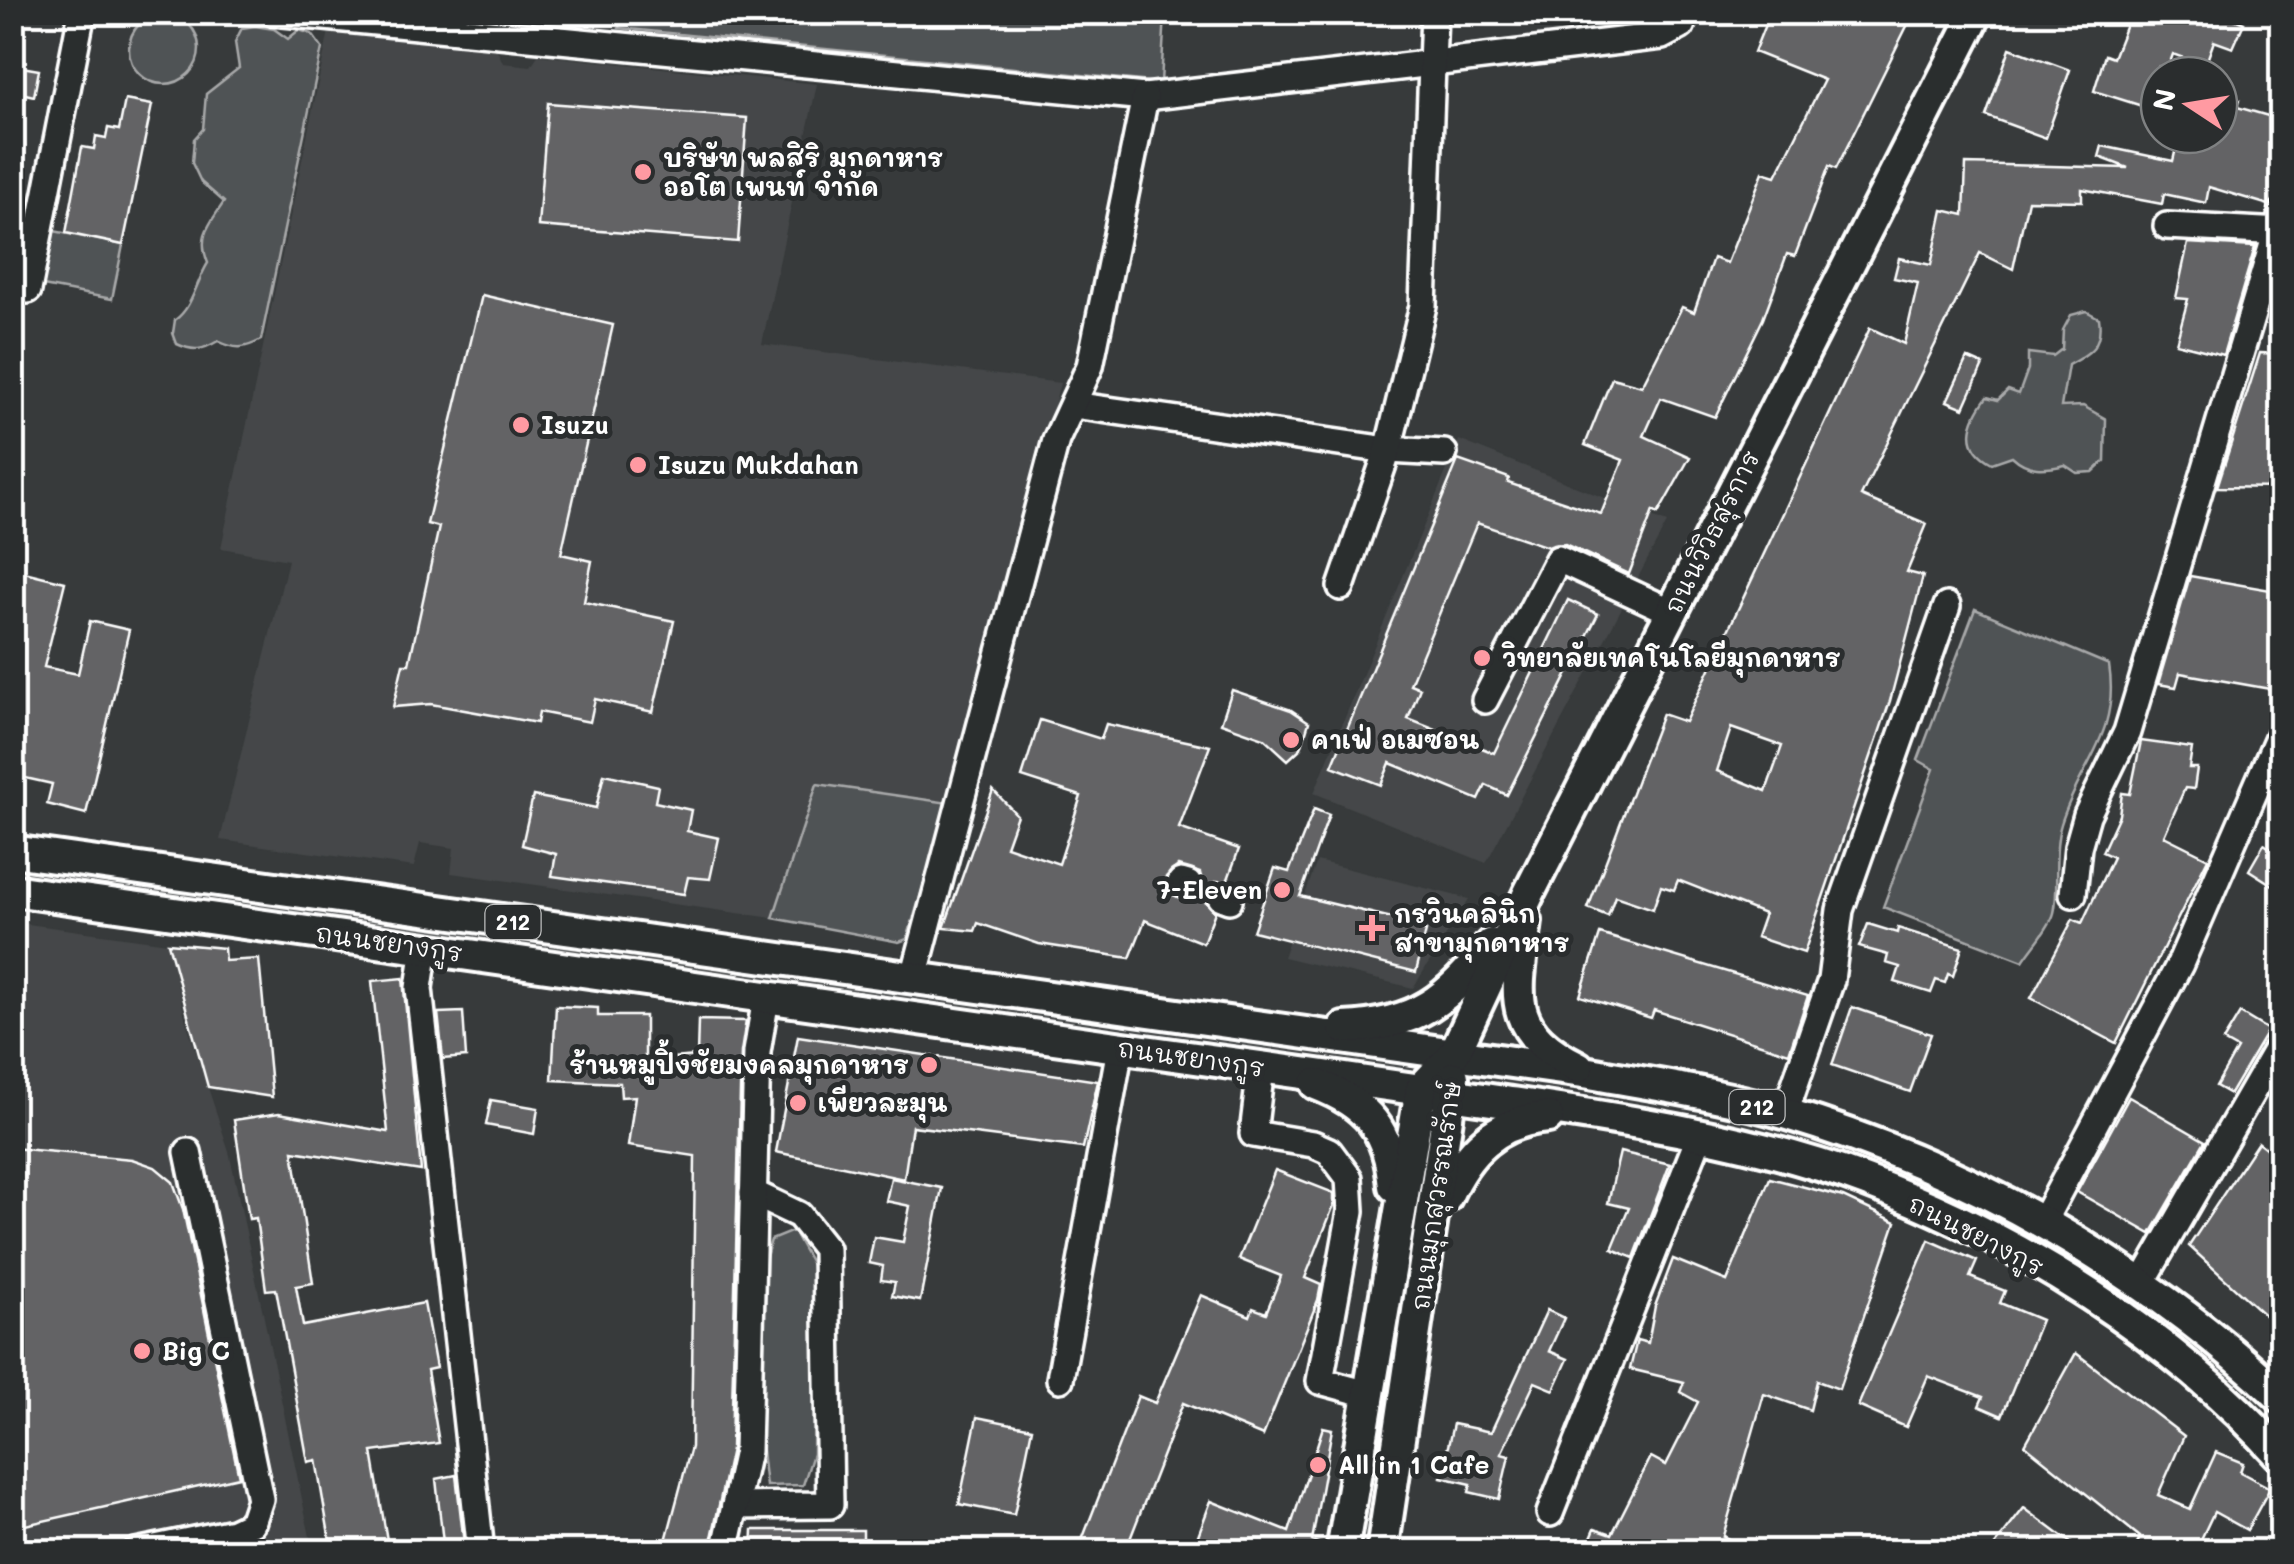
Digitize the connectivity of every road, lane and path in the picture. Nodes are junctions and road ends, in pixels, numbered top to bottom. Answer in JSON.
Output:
{"nodes":[{"id":1,"x":82,"y":12,"type":"edge"},
{"id":2,"x":273,"y":12,"type":"edge"},
{"id":3,"x":1434,"y":12,"type":"edge"},
{"id":4,"x":1687,"y":12,"type":"edge"},
{"id":5,"x":1977,"y":12,"type":"edge"},
{"id":6,"x":333,"y":16,"type":"edge"},
{"id":7,"x":1433,"y":63,"type":"junction"},
{"id":8,"x":1145,"y":97,"type":"junction"},
{"id":9,"x":2167,"y":226,"type":"dead end"},
{"id":10,"x":2281,"y":226,"type":"edge"},
{"id":11,"x":12,"y":287,"type":"edge"},
{"id":12,"x":1073,"y":405,"type":"junction"},
{"id":13,"x":1388,"y":450,"type":"junction"},
{"id":14,"x":1444,"y":453,"type":"dead end"},
{"id":15,"x":1341,"y":586,"type":"dead end"},
{"id":16,"x":1947,"y":606,"type":"dead end"},
{"id":17,"x":1672,"y":612,"type":"junction"},
{"id":18,"x":1486,"y":700,"type":"dead end"},
{"id":19,"x":2282,"y":728,"type":"edge"},
{"id":20,"x":12,"y":851,"type":"edge"},
{"id":21,"x":96,"y":864,"type":"junction"},
{"id":22,"x":12,"y":890,"type":"edge"},
{"id":23,"x":1529,"y":893,"type":"junction"},
{"id":24,"x":2073,"y":894,"type":"dead end"},
{"id":25,"x":91,"y":902,"type":"junction"},
{"id":26,"x":425,"y":947,"type":"junction"},
{"id":27,"x":914,"y":978,"type":"junction"},
{"id":28,"x":766,"y":998,"type":"junction"},
{"id":29,"x":1281,"y":1030,"type":"junction"},
{"id":30,"x":2282,"y":1040,"type":"edge"},
{"id":31,"x":1120,"y":1048,"type":"junction"},
{"id":32,"x":1454,"y":1054,"type":"junction"},
{"id":33,"x":1270,"y":1069,"type":"junction"},
{"id":34,"x":1590,"y":1073,"type":"junction"},
{"id":35,"x":1421,"y":1089,"type":"junction"},
{"id":36,"x":1453,"y":1094,"type":"junction"},
{"id":37,"x":1586,"y":1114,"type":"junction"},
{"id":38,"x":1784,"y":1114,"type":"junction"},
{"id":39,"x":1700,"y":1136,"type":"junction"},
{"id":40,"x":188,"y":1152,"type":"dead end"},
{"id":41,"x":753,"y":1193,"type":"junction"},
{"id":42,"x":2042,"y":1223,"type":"junction"},
{"id":43,"x":1397,"y":1224,"type":"junction"},
{"id":44,"x":1434,"y":1224,"type":"junction"},
{"id":45,"x":2142,"y":1281,"type":"junction"},
{"id":46,"x":1060,"y":1379,"type":"dead end"},
{"id":47,"x":1368,"y":1394,"type":"junction"},
{"id":48,"x":2282,"y":1398,"type":"edge"},
{"id":49,"x":2282,"y":1457,"type":"edge"},
{"id":50,"x":735,"y":1506,"type":"junction"},
{"id":51,"x":1550,"y":1513,"type":"dead end"},
{"id":52,"x":136,"y":1552,"type":"edge"},
{"id":53,"x":481,"y":1552,"type":"edge"},
{"id":54,"x":725,"y":1552,"type":"edge"},
{"id":55,"x":1342,"y":1552,"type":"edge"},
{"id":56,"x":1382,"y":1552,"type":"edge"}],
"edges":[{"from":1,"to":11,"type":"street"},
{"from":2,"to":6,"type":"street"},
{"from":3,"to":7,"type":"street"},
{"from":4,"to":7,"type":"street"},
{"from":5,"to":17,"type":"main road","name":"ถนนวิวิธสุรการ"},
{"from":6,"to":8,"type":"street"},
{"from":7,"to":8,"type":"street"},
{"from":7,"to":13,"type":"street"},
{"from":8,"to":12,"type":"street"},
{"from":9,"to":10,"type":"street"},
{"from":10,"to":24,"type":"street"},
{"from":12,"to":13,"type":"street"},
{"from":12,"to":27,"type":"street"},
{"from":13,"to":14,"type":"street"},
{"from":13,"to":15,"type":"street"},
{"from":16,"to":38,"type":"street"},
{"from":17,"to":18,"type":"street"},
{"from":17,"to":23,"type":"main road","name":"ถนนวิวิธสุรการ"},
{"from":19,"to":42,"type":"street"},
{"from":20,"to":21,"type":"main road","name":"ถนนชยางกูร","number":"212"},
{"from":21,"to":25,"type":"main road"},
{"from":21,"to":27,"type":"main road","name":"ถนนชยางกูร","number":"212"},
{"from":22,"to":25,"type":"main road","name":"ถนนชยางกูร","number":"212"},
{"from":23,"to":29,"type":"main road"},
{"from":23,"to":32,"type":"main road","name":"ถนนวิวิธสุรการ"},
{"from":23,"to":34,"type":"main road"},
{"from":25,"to":26,"type":"main road","name":"ถนนชยางกูร","number":"212"},
{"from":26,"to":28,"type":"main road","name":"ถนนชยางกูร","number":"212"},
{"from":26,"to":53,"type":"street"},
{"from":27,"to":29,"type":"main road","name":"ถนนชยางกูร","number":"212"},
{"from":28,"to":31,"type":"main road","name":"ถนนชยางกูร","number":"212"},
{"from":28,"to":41,"type":"street"},
{"from":29,"to":32,"type":"main road","name":"ถนนชยางกูร","number":"212"},
{"from":30,"to":45,"type":"street"},
{"from":31,"to":33,"type":"main road","name":"ถนนชยางกูร","number":"212"},
{"from":31,"to":46,"type":"street"},
{"from":32,"to":34,"type":"main road","name":"ถนนชยางกูร","number":"212"},
{"from":32,"to":35,"type":"main road","name":"ถนนมุกสุวรรณรักษ์"},
{"from":32,"to":36,"type":"main road","name":"ถนนมุกสุวรรณรักษ์"},
{"from":33,"to":35,"type":"main road","name":"ถนนชยางกูร","number":"212"},
{"from":33,"to":43,"type":"main road"},
{"from":33,"to":47,"type":"street"},
{"from":34,"to":38,"type":"main road","name":"ถนนชยางกูร","number":"212"},
{"from":35,"to":36,"type":"main road","name":"ถนนชยางกูร","number":"212"},
{"from":35,"to":43,"type":"main road","name":"ถนนมุกสุวรรณรักษ์"},
{"from":36,"to":37,"type":"main road","name":"ถนนชยางกูร","number":"212"},
{"from":36,"to":44,"type":"main road","name":"ถนนมุกสุวรรณรักษ์"},
{"from":37,"to":39,"type":"main road","name":"ถนนชยางกูร","number":"212"},
{"from":37,"to":44,"type":"main road"},
{"from":38,"to":42,"type":"main road","name":"ถนนชยางกูร","number":"212"},
{"from":39,"to":49,"type":"main road","name":"ถนนชยางกูร","number":"212"},
{"from":39,"to":51,"type":"street"},
{"from":40,"to":52,"type":"street"},
{"from":41,"to":50,"type":"street"},
{"from":41,"to":50,"type":"street"},
{"from":42,"to":45,"type":"main road","name":"ถนนชยางกูร","number":"212"},
{"from":43,"to":47,"type":"main road","name":"ถนนมุกสุวรรณรักษ์"},
{"from":44,"to":56,"type":"main road","name":"ถนนมุกสุวรรณรักษ์"},
{"from":45,"to":48,"type":"main road","name":"ถนนชยางกูร","number":"212"},
{"from":47,"to":55,"type":"main road","name":"ถนนมุกสุวรรณรักษ์"},
{"from":50,"to":54,"type":"street"}]}
